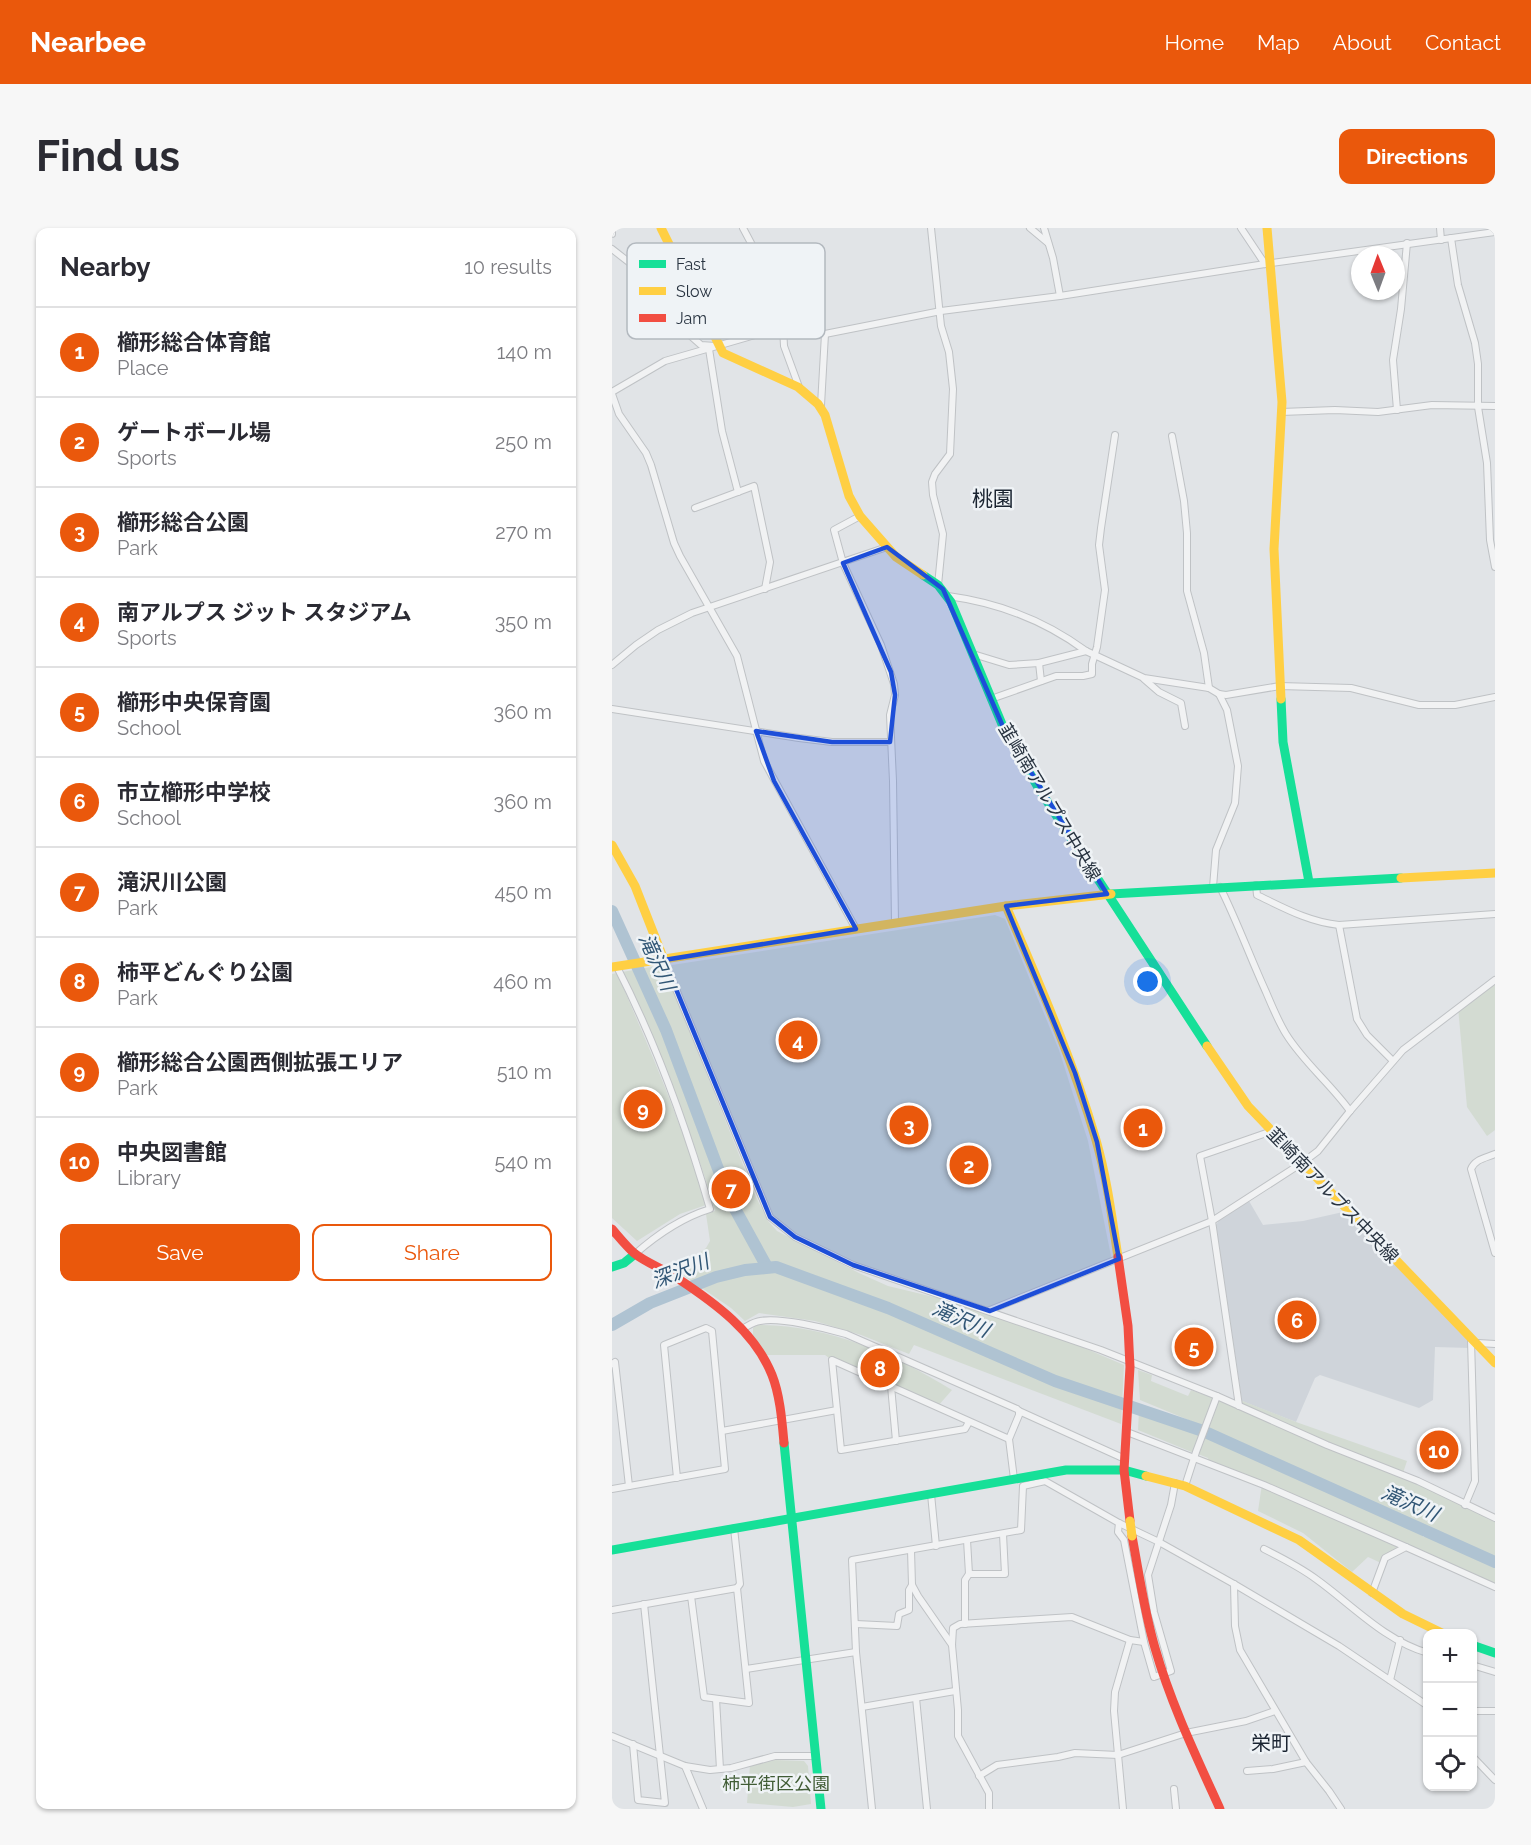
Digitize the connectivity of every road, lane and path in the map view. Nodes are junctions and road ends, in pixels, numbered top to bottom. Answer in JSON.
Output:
{"nodes":[{"id":1,"x":612,"y":228,"type":"edge"},
{"id":2,"x":662,"y":228,"type":"edge"},
{"id":3,"x":743,"y":228,"type":"edge"},
{"id":4,"x":931,"y":228,"type":"edge"},
{"id":5,"x":1030,"y":228,"type":"edge"},
{"id":6,"x":1044,"y":228,"type":"edge"},
{"id":7,"x":1241,"y":228,"type":"edge"},
{"id":8,"x":1267,"y":228,"type":"edge"},
{"id":9,"x":1440,"y":228,"type":"edge"},
{"id":10,"x":1495,"y":232,"type":"edge"},
{"id":11,"x":612,"y":234,"type":"edge"},
{"id":12,"x":1450,"y":238,"type":"junction"},
{"id":13,"x":1441,"y":240,"type":"junction"},
{"id":14,"x":669,"y":243,"type":"edge"},
{"id":15,"x":751,"y":243,"type":"edge"},
{"id":16,"x":1049,"y":243,"type":"junction"},
{"id":17,"x":1407,"y":243,"type":"junction"},
{"id":18,"x":612,"y":249,"type":"edge"},
{"id":19,"x":627,"y":261,"type":"edge"},
{"id":20,"x":1268,"y":264,"type":"junction"},
{"id":21,"x":1060,"y":296,"type":"junction"},
{"id":22,"x":941,"y":311,"type":"junction"},
{"id":23,"x":825,"y":334,"type":"edge"},
{"id":24,"x":694,"y":339,"type":"edge"},
{"id":25,"x":711,"y":339,"type":"edge"},
{"id":26,"x":741,"y":339,"type":"edge"},
{"id":27,"x":785,"y":339,"type":"edge"},
{"id":28,"x":825,"y":339,"type":"edge"},
{"id":29,"x":714,"y":347,"type":"junction"},
{"id":30,"x":800,"y":388,"type":"junction"},
{"id":31,"x":612,"y":393,"type":"edge"},
{"id":32,"x":821,"y":405,"type":"junction"},
{"id":33,"x":1495,"y":406,"type":"edge"},
{"id":34,"x":1478,"y":407,"type":"junction"},
{"id":35,"x":1397,"y":410,"type":"junction"},
{"id":36,"x":1281,"y":412,"type":"junction"},
{"id":37,"x":1115,"y":435,"type":"dead end"},
{"id":38,"x":1172,"y":436,"type":"dead end"},
{"id":39,"x":738,"y":492,"type":"junction"},
{"id":40,"x":695,"y":508,"type":"dead end"},
{"id":41,"x":860,"y":516,"type":"junction"},
{"id":42,"x":887,"y":547,"type":"junction"},
{"id":43,"x":843,"y":563,"type":"junction"},
{"id":44,"x":1495,"y":567,"type":"edge"},
{"id":45,"x":938,"y":585,"type":"junction"},
{"id":46,"x":765,"y":589,"type":"junction"},
{"id":47,"x":948,"y":596,"type":"junction"},
{"id":48,"x":709,"y":607,"type":"junction"},
{"id":49,"x":1086,"y":651,"type":"junction"},
{"id":50,"x":973,"y":654,"type":"junction"},
{"id":51,"x":1095,"y":655,"type":"junction"},
{"id":52,"x":1039,"y":663,"type":"junction"},
{"id":53,"x":612,"y":665,"type":"edge"},
{"id":54,"x":1144,"y":678,"type":"junction"},
{"id":55,"x":1041,"y":681,"type":"junction"},
{"id":56,"x":1280,"y":686,"type":"junction"},
{"id":57,"x":1209,"y":688,"type":"junction"},
{"id":58,"x":1219,"y":694,"type":"junction"},
{"id":59,"x":1495,"y":697,"type":"edge"},
{"id":60,"x":991,"y":699,"type":"junction"},
{"id":61,"x":612,"y":709,"type":"edge"},
{"id":62,"x":1185,"y":726,"type":"dead end"},
{"id":63,"x":756,"y":731,"type":"junction"},
{"id":64,"x":890,"y":742,"type":"junction"},
{"id":65,"x":612,"y":845,"type":"edge"},
{"id":66,"x":1495,"y":873,"type":"edge"},
{"id":67,"x":1309,"y":882,"type":"junction"},
{"id":68,"x":1256,"y":885,"type":"junction"},
{"id":69,"x":1216,"y":887,"type":"junction"},
{"id":70,"x":1107,"y":894,"type":"junction"},
{"id":71,"x":1006,"y":906,"type":"junction"},
{"id":72,"x":1495,"y":914,"type":"edge"},
{"id":73,"x":895,"y":923,"type":"junction"},
{"id":74,"x":1339,"y":925,"type":"junction"},
{"id":75,"x":856,"y":928,"type":"junction"},
{"id":76,"x":662,"y":960,"type":"junction"},
{"id":77,"x":616,"y":967,"type":"edge"},
{"id":78,"x":1495,"y":980,"type":"edge"},
{"id":79,"x":1393,"y":1061,"type":"junction"},
{"id":80,"x":1350,"y":1111,"type":"junction"},
{"id":81,"x":1272,"y":1131,"type":"junction"},
{"id":82,"x":1495,"y":1154,"type":"edge"},
{"id":83,"x":1302,"y":1163,"type":"junction"},
{"id":84,"x":1212,"y":1221,"type":"junction"},
{"id":85,"x":612,"y":1228,"type":"edge"},
{"id":86,"x":1495,"y":1253,"type":"edge"},
{"id":87,"x":635,"y":1254,"type":"junction"},
{"id":88,"x":1119,"y":1259,"type":"junction"},
{"id":89,"x":612,"y":1267,"type":"edge"},
{"id":90,"x":990,"y":1311,"type":"junction"},
{"id":91,"x":742,"y":1329,"type":"junction"},
{"id":92,"x":1473,"y":1341,"type":"junction"},
{"id":93,"x":1495,"y":1344,"type":"edge"},
{"id":94,"x":1495,"y":1363,"type":"edge"},
{"id":95,"x":612,"y":1364,"type":"edge"},
{"id":96,"x":1130,"y":1365,"type":"junction"},
{"id":97,"x":891,"y":1386,"type":"junction"},
{"id":98,"x":1217,"y":1396,"type":"junction"},
{"id":99,"x":1239,"y":1406,"type":"junction"},
{"id":100,"x":837,"y":1410,"type":"junction"},
{"id":101,"x":1019,"y":1411,"type":"junction"},
{"id":102,"x":782,"y":1419,"type":"junction"},
{"id":103,"x":969,"y":1422,"type":"junction"},
{"id":104,"x":1127,"y":1430,"type":"junction"},
{"id":105,"x":722,"y":1431,"type":"junction"},
{"id":106,"x":1009,"y":1439,"type":"junction"},
{"id":107,"x":896,"y":1441,"type":"junction"},
{"id":108,"x":1195,"y":1455,"type":"junction"},
{"id":109,"x":1125,"y":1459,"type":"junction"},
{"id":110,"x":1124,"y":1470,"type":"junction"},
{"id":111,"x":677,"y":1478,"type":"junction"},
{"id":112,"x":1014,"y":1479,"type":"junction"},
{"id":113,"x":1180,"y":1484,"type":"junction"},
{"id":114,"x":629,"y":1486,"type":"junction"},
{"id":115,"x":612,"y":1489,"type":"edge"},
{"id":116,"x":932,"y":1494,"type":"junction"},
{"id":117,"x":1465,"y":1505,"type":"junction"},
{"id":118,"x":1495,"y":1518,"type":"edge"},
{"id":119,"x":791,"y":1519,"type":"junction"},
{"id":120,"x":1119,"y":1523,"type":"junction"},
{"id":121,"x":735,"y":1528,"type":"junction"},
{"id":122,"x":1003,"y":1534,"type":"junction"},
{"id":123,"x":967,"y":1540,"type":"junction"},
{"id":124,"x":1159,"y":1542,"type":"junction"},
{"id":125,"x":936,"y":1545,"type":"junction"},
{"id":126,"x":1406,"y":1547,"type":"junction"},
{"id":127,"x":1264,"y":1549,"type":"dead end"},
{"id":128,"x":612,"y":1550,"type":"edge"},
{"id":129,"x":910,"y":1550,"type":"junction"},
{"id":130,"x":969,"y":1574,"type":"junction"},
{"id":131,"x":1234,"y":1584,"type":"junction"},
{"id":132,"x":912,"y":1585,"type":"junction"},
{"id":133,"x":1495,"y":1587,"type":"edge"},
{"id":134,"x":737,"y":1588,"type":"junction"},
{"id":135,"x":1372,"y":1593,"type":"junction"},
{"id":136,"x":691,"y":1596,"type":"junction"},
{"id":137,"x":644,"y":1604,"type":"junction"},
{"id":138,"x":612,"y":1610,"type":"edge"},
{"id":139,"x":856,"y":1624,"type":"junction"},
{"id":140,"x":965,"y":1624,"type":"junction"},
{"id":141,"x":1434,"y":1629,"type":"edge"},
{"id":142,"x":1130,"y":1640,"type":"junction"},
{"id":143,"x":1400,"y":1640,"type":"junction"},
{"id":144,"x":1144,"y":1642,"type":"junction"},
{"id":145,"x":952,"y":1645,"type":"junction"},
{"id":146,"x":1477,"y":1646,"type":"edge"},
{"id":147,"x":1423,"y":1651,"type":"edge"},
{"id":148,"x":855,"y":1652,"type":"junction"},
{"id":149,"x":1495,"y":1653,"type":"edge"},
{"id":150,"x":805,"y":1660,"type":"junction"},
{"id":151,"x":1477,"y":1666,"type":"edge"},
{"id":152,"x":746,"y":1669,"type":"junction"},
{"id":153,"x":1495,"y":1672,"type":"edge"},
{"id":154,"x":1163,"y":1674,"type":"junction"},
{"id":155,"x":1390,"y":1680,"type":"junction"},
{"id":156,"x":955,"y":1691,"type":"junction"},
{"id":157,"x":916,"y":1698,"type":"junction"},
{"id":158,"x":716,"y":1700,"type":"junction"},
{"id":159,"x":1423,"y":1703,"type":"edge"},
{"id":160,"x":862,"y":1707,"type":"junction"},
{"id":161,"x":1275,"y":1711,"type":"junction"},
{"id":162,"x":1477,"y":1711,"type":"edge"},
{"id":163,"x":1495,"y":1711,"type":"edge"},
{"id":164,"x":1186,"y":1733,"type":"junction"},
{"id":165,"x":612,"y":1736,"type":"edge"},
{"id":166,"x":633,"y":1744,"type":"junction"},
{"id":167,"x":660,"y":1755,"type":"junction"},
{"id":168,"x":1118,"y":1755,"type":"junction"},
{"id":169,"x":815,"y":1756,"type":"junction"},
{"id":170,"x":1477,"y":1760,"type":"edge"},
{"id":171,"x":1305,"y":1762,"type":"junction"},
{"id":172,"x":685,"y":1766,"type":"junction"},
{"id":173,"x":720,"y":1769,"type":"junction"},
{"id":174,"x":1247,"y":1771,"type":"dead end"},
{"id":175,"x":979,"y":1776,"type":"junction"},
{"id":176,"x":1495,"y":1780,"type":"edge"},
{"id":177,"x":1174,"y":1789,"type":"dead end"},
{"id":178,"x":703,"y":1809,"type":"edge"},
{"id":179,"x":821,"y":1809,"type":"edge"},
{"id":180,"x":872,"y":1809,"type":"edge"},
{"id":181,"x":927,"y":1809,"type":"edge"},
{"id":182,"x":989,"y":1809,"type":"edge"},
{"id":183,"x":1123,"y":1809,"type":"edge"},
{"id":184,"x":1176,"y":1809,"type":"edge"},
{"id":185,"x":1220,"y":1809,"type":"edge"},
{"id":186,"x":1341,"y":1809,"type":"edge"}],
"edges":[{"from":1,"to":11,"type":"street"},
{"from":2,"to":14,"type":"street"},
{"from":3,"to":15,"type":"street"},
{"from":4,"to":22,"type":"street"},
{"from":5,"to":16,"type":"street"},
{"from":6,"to":16,"type":"street"},
{"from":7,"to":20,"type":"street"},
{"from":8,"to":20,"type":"street"},
{"from":9,"to":13,"type":"street"},
{"from":10,"to":12,"type":"street"},
{"from":12,"to":13,"type":"street"},
{"from":12,"to":34,"type":"street"},
{"from":13,"to":17,"type":"street"},
{"from":16,"to":21,"type":"street"},
{"from":17,"to":20,"type":"street"},
{"from":17,"to":35,"type":"street"},
{"from":18,"to":19,"type":"street"},
{"from":20,"to":21,"type":"street"},
{"from":20,"to":36,"type":"street"},
{"from":21,"to":22,"type":"street"},
{"from":22,"to":23,"type":"street"},
{"from":22,"to":45,"type":"street"},
{"from":24,"to":29,"type":"street"},
{"from":25,"to":29,"type":"street"},
{"from":26,"to":29,"type":"street"},
{"from":27,"to":30,"type":"street"},
{"from":28,"to":32,"type":"street"},
{"from":29,"to":30,"type":"street"},
{"from":29,"to":31,"type":"street"},
{"from":29,"to":39,"type":"street"},
{"from":30,"to":32,"type":"street"},
{"from":31,"to":48,"type":"street"},
{"from":32,"to":41,"type":"street","name":"韮崎南アルプス中央線"},
{"from":33,"to":34,"type":"street"},
{"from":34,"to":35,"type":"street"},
{"from":34,"to":44,"type":"street"},
{"from":35,"to":36,"type":"street"},
{"from":36,"to":56,"type":"street"},
{"from":37,"to":51,"type":"street"},
{"from":38,"to":57,"type":"street"},
{"from":39,"to":40,"type":"street"},
{"from":39,"to":46,"type":"street"},
{"from":41,"to":42,"type":"street","name":"韮崎南アルプス中央線"},
{"from":41,"to":43,"type":"street"},
{"from":42,"to":43,"type":"street"},
{"from":42,"to":45,"type":"street","name":"韮崎南アルプス中央線"},
{"from":43,"to":46,"type":"street"},
{"from":43,"to":64,"type":"street"},
{"from":45,"to":47,"type":"street","name":"韮崎南アルプス中央線"},
{"from":46,"to":48,"type":"street"},
{"from":47,"to":49,"type":"street"},
{"from":47,"to":50,"type":"street","name":"韮崎南アルプス中央線"},
{"from":48,"to":53,"type":"street"},
{"from":48,"to":63,"type":"street"},
{"from":49,"to":51,"type":"street"},
{"from":49,"to":52,"type":"street"},
{"from":50,"to":52,"type":"street"},
{"from":50,"to":60,"type":"street","name":"韮崎南アルプス中央線"},
{"from":51,"to":54,"type":"street"},
{"from":51,"to":55,"type":"street"},
{"from":52,"to":55,"type":"street"},
{"from":54,"to":57,"type":"street"},
{"from":54,"to":62,"type":"street"},
{"from":55,"to":60,"type":"street"},
{"from":56,"to":58,"type":"street"},
{"from":56,"to":59,"type":"street"},
{"from":56,"to":67,"type":"street"},
{"from":57,"to":58,"type":"street"},
{"from":58,"to":69,"type":"street"},
{"from":60,"to":70,"type":"street","name":"韮崎南アルプス中央線"},
{"from":61,"to":63,"type":"street"},
{"from":63,"to":64,"type":"street"},
{"from":63,"to":75,"type":"street"},
{"from":64,"to":73,"type":"street"},
{"from":65,"to":76,"type":"street"},
{"from":66,"to":67,"type":"street"},
{"from":67,"to":68,"type":"street"},
{"from":68,"to":69,"type":"street"},
{"from":68,"to":74,"type":"street"},
{"from":69,"to":70,"type":"street"},
{"from":69,"to":80,"type":"street"},
{"from":70,"to":71,"type":"street"},
{"from":70,"to":81,"type":"street","name":"韮崎南アルプス中央線"},
{"from":71,"to":73,"type":"street"},
{"from":71,"to":88,"type":"street"},
{"from":72,"to":74,"type":"street"},
{"from":73,"to":75,"type":"street"},
{"from":74,"to":79,"type":"street"},
{"from":75,"to":76,"type":"street"},
{"from":76,"to":77,"type":"street"},
{"from":76,"to":90,"type":"street"},
{"from":77,"to":87,"type":"street"},
{"from":78,"to":79,"type":"street"},
{"from":79,"to":80,"type":"street"},
{"from":80,"to":83,"type":"street"},
{"from":81,"to":83,"type":"street","name":"韮崎南アルプス中央線"},
{"from":81,"to":84,"type":"street"},
{"from":82,"to":86,"type":"street"},
{"from":83,"to":84,"type":"street"},
{"from":83,"to":92,"type":"street","name":"韮崎南アルプス中央線"},
{"from":84,"to":88,"type":"street"},
{"from":84,"to":99,"type":"street"},
{"from":85,"to":87,"type":"street"},
{"from":87,"to":89,"type":"street"},
{"from":87,"to":91,"type":"street"},
{"from":88,"to":90,"type":"street"},
{"from":88,"to":96,"type":"street"},
{"from":90,"to":96,"type":"street"},
{"from":91,"to":101,"type":"street"},
{"from":91,"to":102,"type":"street"},
{"from":92,"to":93,"type":"street"},
{"from":92,"to":94,"type":"street","name":"韮崎南アルプス中央線"},
{"from":92,"to":117,"type":"street"},
{"from":95,"to":114,"type":"street"},
{"from":96,"to":98,"type":"street"},
{"from":96,"to":104,"type":"street"},
{"from":97,"to":100,"type":"street"},
{"from":97,"to":103,"type":"street"},
{"from":97,"to":107,"type":"street"},
{"from":98,"to":99,"type":"street"},
{"from":98,"to":108,"type":"street"},
{"from":99,"to":117,"type":"street"},
{"from":100,"to":102,"type":"street"},
{"from":100,"to":107,"type":"street"},
{"from":101,"to":106,"type":"street"},
{"from":101,"to":109,"type":"street"},
{"from":102,"to":105,"type":"street"},
{"from":102,"to":119,"type":"street"},
{"from":103,"to":106,"type":"street"},
{"from":103,"to":107,"type":"street"},
{"from":104,"to":108,"type":"street"},
{"from":104,"to":109,"type":"street"},
{"from":105,"to":111,"type":"street"},
{"from":105,"to":111,"type":"street"},
{"from":106,"to":112,"type":"street"},
{"from":108,"to":113,"type":"street"},
{"from":108,"to":126,"type":"street"},
{"from":109,"to":110,"type":"street"},
{"from":110,"to":112,"type":"street"},
{"from":110,"to":113,"type":"street"},
{"from":110,"to":154,"type":"street","bridge":true},
{"from":111,"to":114,"type":"street"},
{"from":112,"to":116,"type":"street"},
{"from":113,"to":124,"type":"street"},
{"from":113,"to":135,"type":"street"},
{"from":114,"to":115,"type":"street"},
{"from":116,"to":119,"type":"street"},
{"from":116,"to":125,"type":"street"},
{"from":117,"to":118,"type":"street"},
{"from":119,"to":121,"type":"street"},
{"from":119,"to":150,"type":"street"},
{"from":120,"to":122,"type":"street"},
{"from":120,"to":124,"type":"street"},
{"from":120,"to":144,"type":"street"},
{"from":121,"to":128,"type":"street"},
{"from":121,"to":134,"type":"street"},
{"from":122,"to":123,"type":"street"},
{"from":122,"to":130,"type":"street"},
{"from":123,"to":125,"type":"street"},
{"from":123,"to":130,"type":"street"},
{"from":124,"to":131,"type":"street"},
{"from":124,"to":154,"type":"street"},
{"from":125,"to":129,"type":"street"},
{"from":126,"to":133,"type":"street"},
{"from":126,"to":135,"type":"street"},
{"from":127,"to":143,"type":"street"},
{"from":129,"to":132,"type":"street"},
{"from":129,"to":139,"type":"street"},
{"from":130,"to":140,"type":"street"},
{"from":131,"to":155,"type":"street"},
{"from":131,"to":161,"type":"street"},
{"from":132,"to":139,"type":"street"},
{"from":132,"to":145,"type":"street"},
{"from":134,"to":136,"type":"street"},
{"from":134,"to":152,"type":"street"},
{"from":135,"to":141,"type":"street"},
{"from":136,"to":137,"type":"street"},
{"from":136,"to":158,"type":"street"},
{"from":137,"to":138,"type":"street"},
{"from":137,"to":167,"type":"street"},
{"from":139,"to":148,"type":"street"},
{"from":140,"to":142,"type":"street"},
{"from":140,"to":145,"type":"street"},
{"from":142,"to":144,"type":"street"},
{"from":142,"to":168,"type":"street"},
{"from":143,"to":147,"type":"street"},
{"from":143,"to":155,"type":"street"},
{"from":144,"to":154,"type":"street"},
{"from":145,"to":156,"type":"street"},
{"from":146,"to":149,"type":"street"},
{"from":148,"to":150,"type":"street"},
{"from":148,"to":160,"type":"street"},
{"from":150,"to":152,"type":"street"},
{"from":150,"to":169,"type":"street"},
{"from":151,"to":153,"type":"street"},
{"from":152,"to":158,"type":"street"},
{"from":154,"to":164,"type":"street"},
{"from":155,"to":159,"type":"street"},
{"from":156,"to":157,"type":"street"},
{"from":156,"to":175,"type":"street"},
{"from":157,"to":160,"type":"street"},
{"from":157,"to":181,"type":"street"},
{"from":158,"to":173,"type":"street"},
{"from":160,"to":180,"type":"street"},
{"from":161,"to":164,"type":"street"},
{"from":161,"to":171,"type":"street"},
{"from":162,"to":163,"type":"street"},
{"from":164,"to":168,"type":"street"},
{"from":164,"to":185,"type":"street"},
{"from":165,"to":166,"type":"street"},
{"from":166,"to":167,"type":"street"},
{"from":166,"to":167,"type":"street"},
{"from":167,"to":172,"type":"street"},
{"from":168,"to":175,"type":"street"},
{"from":168,"to":183,"type":"street"},
{"from":169,"to":173,"type":"street"},
{"from":169,"to":179,"type":"street"},
{"from":170,"to":176,"type":"street"},
{"from":171,"to":174,"type":"street"},
{"from":171,"to":186,"type":"street"},
{"from":172,"to":173,"type":"street"},
{"from":172,"to":178,"type":"street"},
{"from":175,"to":182,"type":"street"},
{"from":177,"to":184,"type":"street"}]}
